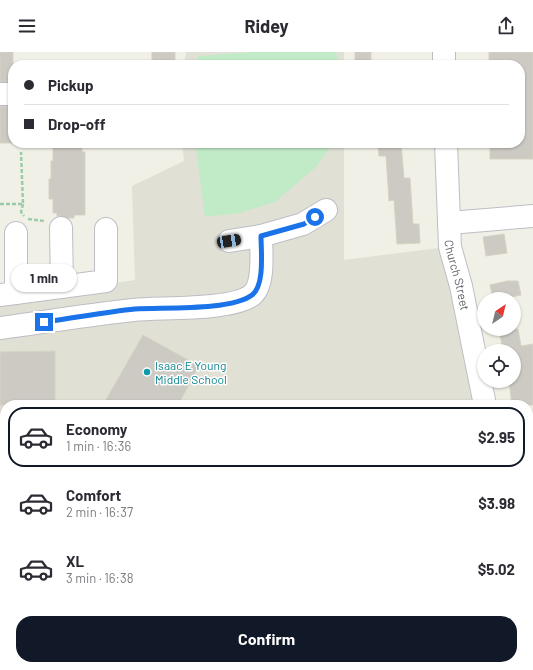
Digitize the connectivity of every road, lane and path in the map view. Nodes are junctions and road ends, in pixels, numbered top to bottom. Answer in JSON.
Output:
{"nodes":[{"id":1,"x":446,"y":148,"type":"edge"},
{"id":2,"x":21,"y":152,"type":"dead end"},
{"id":3,"x":0,"y":204,"type":"edge"},
{"id":4,"x":23,"y":204,"type":"junction"},
{"id":5,"x":326,"y":210,"type":"dead end"},
{"id":6,"x":533,"y":216,"type":"edge"},
{"id":7,"x":449,"y":223,"type":"junction"},
{"id":8,"x":60,"y":228,"type":"joint"},
{"id":9,"x":106,"y":229,"type":"dead end"},
{"id":10,"x":16,"y":233,"type":"dead end"},
{"id":11,"x":261,"y":236,"type":"junction"},
{"id":12,"x":229,"y":241,"type":"dead end"},
{"id":13,"x":62,"y":287,"type":"junction"},
{"id":14,"x":8,"y":294,"type":"edge"},
{"id":15,"x":0,"y":328,"type":"edge"},
{"id":16,"x":484,"y":400,"type":"edge"}],
"edges":[{"from":1,"to":7,"type":"street","name":"Church Street"},
{"from":2,"to":4,"type":"path"},
{"from":3,"to":4,"type":"path"},
{"from":4,"to":8,"type":"path"},
{"from":5,"to":11,"type":"street"},
{"from":6,"to":7,"type":"street"},
{"from":7,"to":16,"type":"street","name":"Church Street"},
{"from":8,"to":13,"type":"street"},
{"from":9,"to":13,"type":"street"},
{"from":10,"to":14,"type":"street"},
{"from":11,"to":12,"type":"street"},
{"from":11,"to":15,"type":"street"},
{"from":13,"to":14,"type":"street"}]}
